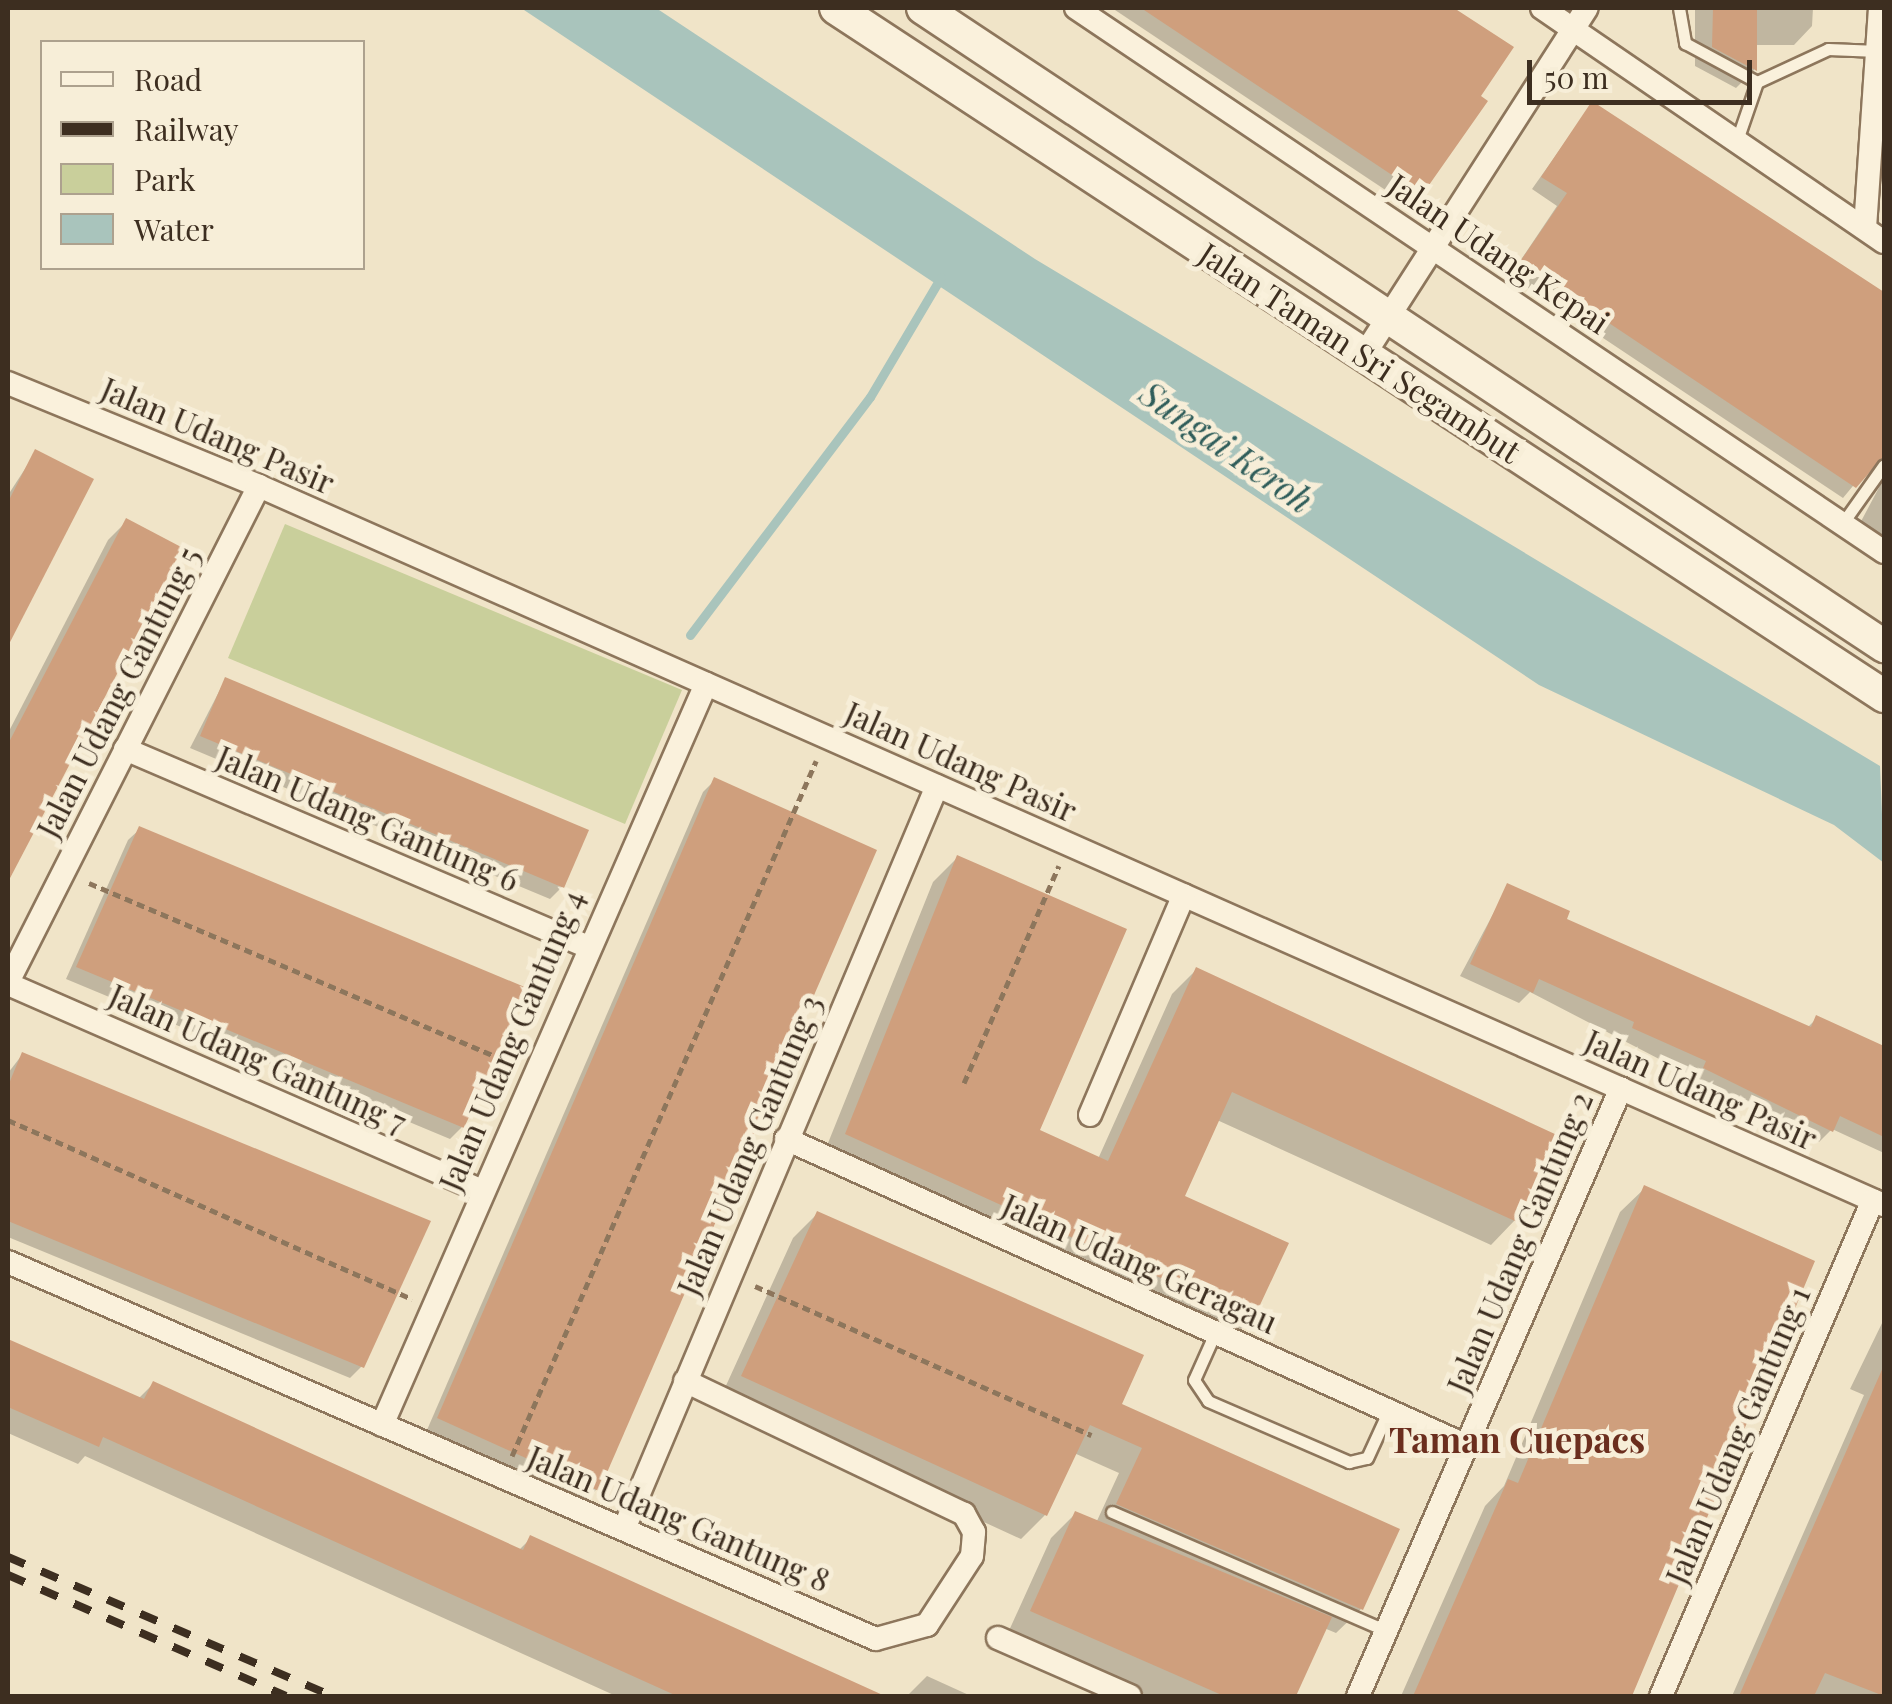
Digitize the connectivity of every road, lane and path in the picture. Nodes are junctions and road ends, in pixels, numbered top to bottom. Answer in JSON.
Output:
{"nodes":[{"id":1,"x":836,"y":8,"type":"edge"},
{"id":2,"x":923,"y":8,"type":"edge"},
{"id":3,"x":1076,"y":8,"type":"edge"},
{"id":4,"x":1542,"y":8,"type":"edge"},
{"id":5,"x":1587,"y":8,"type":"edge"},
{"id":6,"x":1679,"y":8,"type":"edge"},
{"id":7,"x":1880,"y":8,"type":"edge"},
{"id":8,"x":1575,"y":30,"type":"junction"},
{"id":9,"x":1878,"y":51,"type":"junction"},
{"id":10,"x":1757,"y":82,"type":"junction"},
{"id":11,"x":1737,"y":140,"type":"junction"},
{"id":12,"x":1864,"y":228,"type":"junction"},
{"id":13,"x":1884,"y":242,"type":"edge"},
{"id":14,"x":1432,"y":248,"type":"junction"},
{"id":15,"x":1389,"y":315,"type":"junction"},
{"id":16,"x":1364,"y":355,"type":"junction"},
{"id":17,"x":8,"y":383,"type":"edge"},
{"id":18,"x":1884,"y":464,"type":"edge"},
{"id":19,"x":259,"y":486,"type":"junction"},
{"id":20,"x":1842,"y":524,"type":"junction"},
{"id":21,"x":1884,"y":552,"type":"edge"},
{"id":22,"x":1884,"y":646,"type":"edge"},
{"id":23,"x":706,"y":684,"type":"junction"},
{"id":24,"x":1884,"y":696,"type":"edge"},
{"id":25,"x":826,"y":736,"type":"junction"},
{"id":26,"x":125,"y":750,"type":"junction"},
{"id":27,"x":937,"y":786,"type":"junction"},
{"id":28,"x":1068,"y":844,"type":"junction"},
{"id":29,"x":63,"y":872,"type":"junction"},
{"id":30,"x":1184,"y":895,"type":"junction"},
{"id":31,"x":586,"y":946,"type":"junction"},
{"id":32,"x":8,"y":983,"type":"edge"},
{"id":33,"x":532,"y":1072,"type":"junction"},
{"id":34,"x":964,"y":1083,"type":"dead end"},
{"id":35,"x":1620,"y":1088,"type":"junction"},
{"id":36,"x":1090,"y":1115,"type":"dead end"},
{"id":37,"x":8,"y":1120,"type":"edge"},
{"id":38,"x":786,"y":1139,"type":"junction"},
{"id":39,"x":482,"y":1190,"type":"junction"},
{"id":40,"x":1879,"y":1202,"type":"edge"},
{"id":41,"x":8,"y":1262,"type":"edge"},
{"id":42,"x":729,"y":1275,"type":"junction"},
{"id":43,"x":431,"y":1309,"type":"junction"},
{"id":44,"x":1215,"y":1332,"type":"junction"},
{"id":45,"x":685,"y":1382,"type":"junction"},
{"id":46,"x":1388,"y":1410,"type":"junction"},
{"id":47,"x":382,"y":1425,"type":"junction"},
{"id":48,"x":1092,"y":1435,"type":"dead end"},
{"id":49,"x":1467,"y":1446,"type":"junction"},
{"id":50,"x":502,"y":1477,"type":"junction"},
{"id":51,"x":1112,"y":1512,"type":"dead end"},
{"id":52,"x":624,"y":1530,"type":"junction"},
{"id":53,"x":1386,"y":1631,"type":"junction"},
{"id":54,"x":998,"y":1638,"type":"dead end"},
{"id":55,"x":1130,"y":1696,"type":"edge"},
{"id":56,"x":1358,"y":1696,"type":"edge"},
{"id":57,"x":1662,"y":1696,"type":"edge"}],
"edges":[{"from":1,"to":16,"type":"street","name":"Jalan Taman Sri Segambut"},
{"from":2,"to":15,"type":"street","name":"Jalan Taman Sri Segambut"},
{"from":3,"to":14,"type":"street","name":"Jalan Udang Kepai"},
{"from":4,"to":8,"type":"street"},
{"from":5,"to":8,"type":"street"},
{"from":6,"to":10,"type":"lane"},
{"from":7,"to":9,"type":"street"},
{"from":8,"to":11,"type":"street"},
{"from":8,"to":14,"type":"street"},
{"from":9,"to":10,"type":"lane"},
{"from":9,"to":12,"type":"street"},
{"from":10,"to":11,"type":"lane"},
{"from":11,"to":12,"type":"street"},
{"from":12,"to":13,"type":"street"},
{"from":14,"to":15,"type":"street"},
{"from":14,"to":20,"type":"street","name":"Jalan Udang Kepai"},
{"from":15,"to":16,"type":"street"},
{"from":15,"to":22,"type":"street","name":"Jalan Taman Sri Segambut"},
{"from":16,"to":24,"type":"street","name":"Jalan Taman Sri Segambut"},
{"from":17,"to":19,"type":"street","name":"Jalan Udang Pasir"},
{"from":18,"to":20,"type":"lane"},
{"from":19,"to":23,"type":"street","name":"Jalan Udang Pasir"},
{"from":19,"to":26,"type":"street","name":"Jalan Udang Gantung 5"},
{"from":20,"to":21,"type":"street","name":"Jalan Udang Kepai"},
{"from":23,"to":25,"type":"street","name":"Jalan Udang Pasir"},
{"from":23,"to":31,"type":"street","name":"Jalan Udang Gantung 4"},
{"from":25,"to":27,"type":"street","name":"Jalan Udang Pasir"},
{"from":25,"to":50,"type":"path"},
{"from":26,"to":29,"type":"street","name":"Jalan Udang Gantung 5"},
{"from":26,"to":31,"type":"street","name":"Jalan Udang Gantung 6"},
{"from":27,"to":28,"type":"street","name":"Jalan Udang Pasir"},
{"from":27,"to":38,"type":"street","name":"Jalan Udang Gantung 3"},
{"from":28,"to":30,"type":"street","name":"Jalan Udang Pasir"},
{"from":28,"to":34,"type":"path"},
{"from":29,"to":32,"type":"street","name":"Jalan Udang Gantung 5"},
{"from":29,"to":33,"type":"path"},
{"from":30,"to":35,"type":"street","name":"Jalan Udang Pasir"},
{"from":30,"to":36,"type":"street"},
{"from":31,"to":33,"type":"street","name":"Jalan Udang Gantung 4"},
{"from":32,"to":39,"type":"street","name":"Jalan Udang Gantung 7"},
{"from":33,"to":39,"type":"street","name":"Jalan Udang Gantung 4"},
{"from":35,"to":40,"type":"street","name":"Jalan Udang Pasir"},
{"from":35,"to":49,"type":"street","name":"Jalan Udang Gantung 2"},
{"from":37,"to":43,"type":"path"},
{"from":38,"to":42,"type":"street","name":"Jalan Udang Gantung 3"},
{"from":38,"to":44,"type":"street","name":"Jalan Udang Geragau"},
{"from":39,"to":43,"type":"street","name":"Jalan Udang Gantung 4"},
{"from":40,"to":57,"type":"street","name":"Jalan Udang Gantung 1"},
{"from":41,"to":47,"type":"street","name":"Jalan Udang Gantung 8"},
{"from":42,"to":45,"type":"street","name":"Jalan Udang Gantung 3"},
{"from":42,"to":48,"type":"path"},
{"from":43,"to":47,"type":"street","name":"Jalan Udang Gantung 4"},
{"from":44,"to":46,"type":"street","name":"Jalan Udang Geragau"},
{"from":44,"to":46,"type":"lane"},
{"from":45,"to":52,"type":"street","name":"Jalan Udang Gantung 3"},
{"from":45,"to":52,"type":"street","name":"Jalan Udang Gantung 8"},
{"from":46,"to":49,"type":"street","name":"Jalan Udang Geragau"},
{"from":47,"to":50,"type":"street","name":"Jalan Udang Gantung 8"},
{"from":49,"to":53,"type":"street","name":"Jalan Udang Gantung 2"},
{"from":50,"to":52,"type":"street","name":"Jalan Udang Gantung 8"},
{"from":51,"to":53,"type":"lane"},
{"from":53,"to":56,"type":"street","name":"Jalan Udang Gantung 2"},
{"from":54,"to":55,"type":"street"}]}
